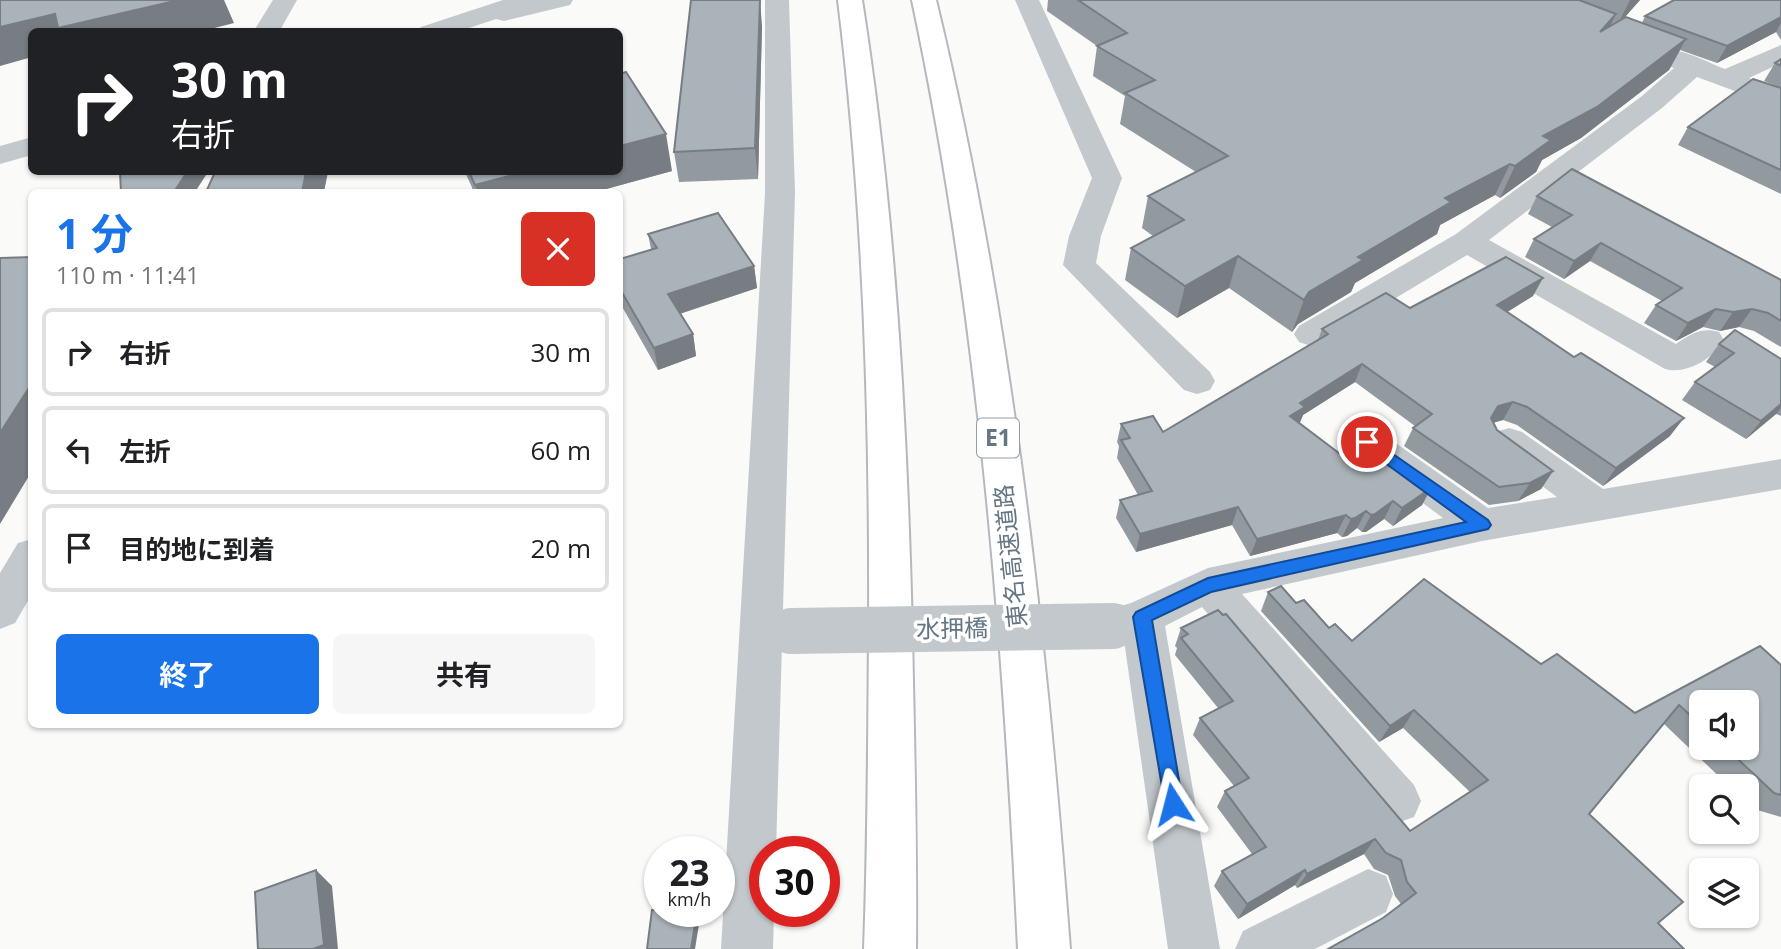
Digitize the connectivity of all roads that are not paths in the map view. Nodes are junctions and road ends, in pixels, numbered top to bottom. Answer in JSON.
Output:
{"nodes":[{"id":1,"x":285,"y":0,"type":"edge"},
{"id":2,"x":528,"y":0,"type":"edge"},
{"id":3,"x":561,"y":0,"type":"edge"},
{"id":4,"x":777,"y":0,"type":"edge"},
{"id":5,"x":850,"y":0,"type":"edge"},
{"id":6,"x":925,"y":0,"type":"edge"},
{"id":7,"x":1027,"y":0,"type":"edge"},
{"id":8,"x":468,"y":21,"type":"junction"},
{"id":9,"x":268,"y":28,"type":"edge"},
{"id":10,"x":444,"y":28,"type":"edge"},
{"id":11,"x":1642,"y":47,"type":"edge"},
{"id":12,"x":1781,"y":53,"type":"edge"},
{"id":13,"x":1693,"y":66,"type":"junction"},
{"id":14,"x":1726,"y":79,"type":"junction"},
{"id":15,"x":1781,"y":100,"type":"edge"},
{"id":16,"x":28,"y":146,"type":"edge"},
{"id":17,"x":0,"y":155,"type":"edge"},
{"id":18,"x":1466,"y":241,"type":"junction"},
{"id":19,"x":1311,"y":334,"type":"dead end"},
{"id":20,"x":1707,"y":340,"type":"dead end"},
{"id":21,"x":1197,"y":381,"type":"dead end"},
{"id":22,"x":1502,"y":437,"type":"edge"},
{"id":23,"x":1367,"y":442,"type":"dead end"},
{"id":24,"x":1781,"y":474,"type":"edge"},
{"id":25,"x":1595,"y":505,"type":"junction"},
{"id":26,"x":1482,"y":525,"type":"junction"},
{"id":27,"x":28,"y":562,"type":"edge"},
{"id":28,"x":1208,"y":585,"type":"junction"},
{"id":29,"x":0,"y":611,"type":"edge"},
{"id":30,"x":1128,"y":622,"type":"junction"},
{"id":31,"x":777,"y":631,"type":"junction"},
{"id":32,"x":1397,"y":801,"type":"dead end"},
{"id":33,"x":1368,"y":894,"type":"dead end"},
{"id":34,"x":747,"y":949,"type":"edge"},
{"id":35,"x":890,"y":949,"type":"edge"},
{"id":36,"x":1045,"y":949,"type":"edge"},
{"id":37,"x":1194,"y":949,"type":"edge"},
{"id":38,"x":1261,"y":949,"type":"edge"}],
"edges":[{"from":1,"to":9,"type":"street"},
{"from":2,"to":8,"type":"street"},
{"from":3,"to":8,"type":"street"},
{"from":4,"to":31,"type":"street"},
{"from":5,"to":35,"type":"highway"},
{"from":6,"to":36,"type":"highway","name":"東名高速道路","number":"E1"},
{"from":7,"to":21,"type":"street"},
{"from":8,"to":10,"type":"street"},
{"from":11,"to":13,"type":"street"},
{"from":12,"to":14,"type":"street"},
{"from":13,"to":14,"type":"street"},
{"from":13,"to":18,"type":"street"},
{"from":14,"to":15,"type":"street"},
{"from":16,"to":17,"type":"street"},
{"from":18,"to":19,"type":"street"},
{"from":18,"to":20,"type":"street"},
{"from":22,"to":25,"type":"street"},
{"from":23,"to":26,"type":"street"},
{"from":24,"to":25,"type":"street"},
{"from":25,"to":26,"type":"street"},
{"from":26,"to":28,"type":"street"},
{"from":27,"to":29,"type":"street"},
{"from":28,"to":30,"type":"street"},
{"from":28,"to":32,"type":"street"},
{"from":30,"to":31,"type":"street","name":"水押橋","bridge":true},
{"from":30,"to":37,"type":"street"},
{"from":31,"to":34,"type":"street"},
{"from":33,"to":38,"type":"street"}]}
